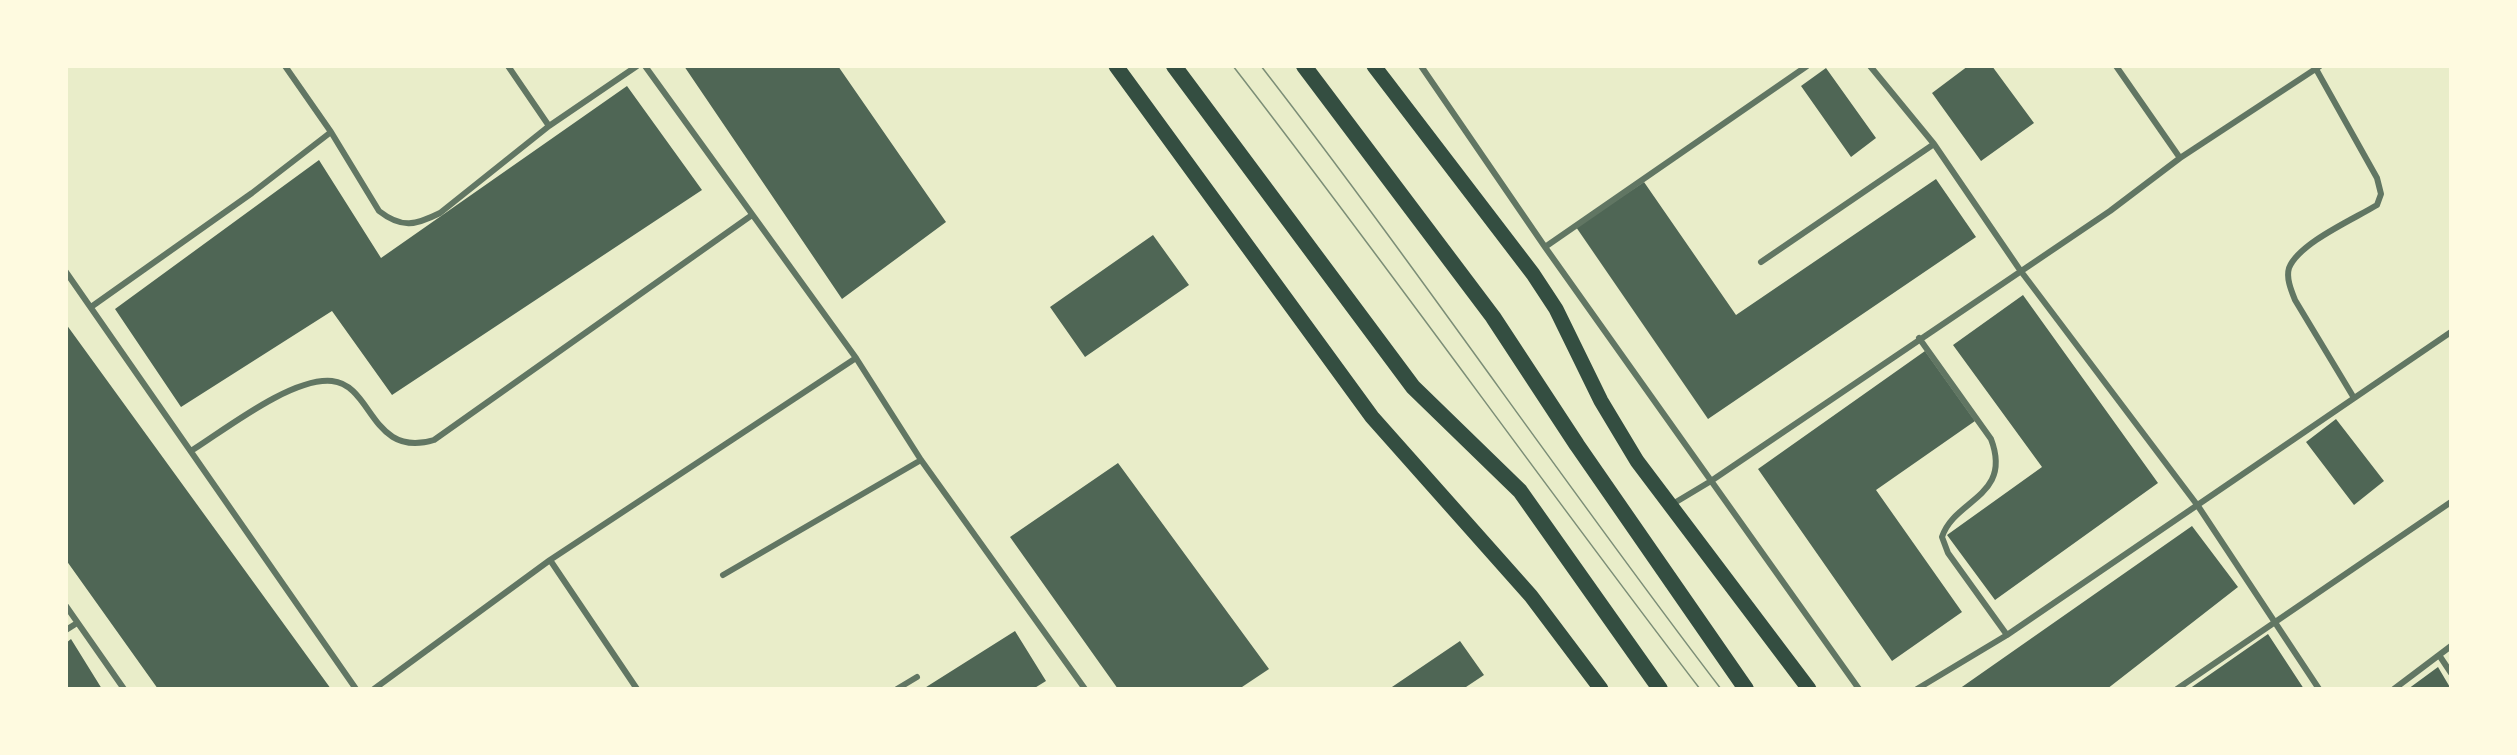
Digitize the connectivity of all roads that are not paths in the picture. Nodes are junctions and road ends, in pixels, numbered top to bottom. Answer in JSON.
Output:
{"nodes":[{"id":1,"x":285,"y":66,"type":"edge"},
{"id":2,"x":508,"y":66,"type":"edge"},
{"id":3,"x":637,"y":66,"type":"edge"},
{"id":4,"x":645,"y":66,"type":"edge"},
{"id":5,"x":1116,"y":66,"type":"edge"},
{"id":6,"x":1174,"y":66,"type":"edge"},
{"id":7,"x":1304,"y":66,"type":"edge"},
{"id":8,"x":1374,"y":66,"type":"edge"},
{"id":9,"x":1421,"y":66,"type":"edge"},
{"id":10,"x":1807,"y":66,"type":"edge"},
{"id":11,"x":1870,"y":66,"type":"edge"},
{"id":12,"x":2116,"y":66,"type":"edge"},
{"id":13,"x":2318,"y":67,"type":"edge"},
{"id":14,"x":549,"y":126,"type":"junction"},
{"id":15,"x":331,"y":132,"type":"junction"},
{"id":16,"x":1934,"y":144,"type":"junction"},
{"id":17,"x":2180,"y":158,"type":"junction"},
{"id":18,"x":752,"y":216,"type":"junction"},
{"id":19,"x":1545,"y":248,"type":"junction"},
{"id":20,"x":1761,"y":262,"type":"dead end"},
{"id":21,"x":2020,"y":270,"type":"junction"},
{"id":22,"x":66,"y":272,"type":"edge"},
{"id":23,"x":91,"y":308,"type":"junction"},
{"id":24,"x":2451,"y":332,"type":"edge"},
{"id":25,"x":1919,"y":338,"type":"junction"},
{"id":26,"x":856,"y":358,"type":"junction"},
{"id":27,"x":2355,"y":398,"type":"junction"},
{"id":28,"x":191,"y":451,"type":"junction"},
{"id":29,"x":921,"y":460,"type":"junction"},
{"id":30,"x":1711,"y":481,"type":"junction"},
{"id":31,"x":2451,"y":502,"type":"edge"},
{"id":32,"x":1670,"y":505,"type":"junction"},
{"id":33,"x":2198,"y":506,"type":"junction"},
{"id":34,"x":550,"y":560,"type":"junction"},
{"id":35,"x":723,"y":575,"type":"dead end"},
{"id":36,"x":66,"y":606,"type":"edge"},
{"id":37,"x":77,"y":622,"type":"junction"},
{"id":38,"x":2274,"y":623,"type":"junction"},
{"id":39,"x":66,"y":630,"type":"edge"},
{"id":40,"x":2007,"y":634,"type":"junction"},
{"id":41,"x":2451,"y":646,"type":"edge"},
{"id":42,"x":2439,"y":655,"type":"junction"},
{"id":43,"x":2451,"y":673,"type":"edge"},
{"id":44,"x":917,"y":676,"type":"dead end"},
{"id":45,"x":124,"y":689,"type":"edge"},
{"id":46,"x":356,"y":689,"type":"edge"},
{"id":47,"x":374,"y":689,"type":"edge"},
{"id":48,"x":637,"y":689,"type":"edge"},
{"id":49,"x":897,"y":689,"type":"edge"},
{"id":50,"x":1085,"y":689,"type":"edge"},
{"id":51,"x":1601,"y":689,"type":"edge"},
{"id":52,"x":1660,"y":689,"type":"edge"},
{"id":53,"x":1746,"y":689,"type":"edge"},
{"id":54,"x":1809,"y":689,"type":"edge"},
{"id":55,"x":1859,"y":689,"type":"edge"},
{"id":56,"x":1917,"y":689,"type":"edge"},
{"id":57,"x":2177,"y":689,"type":"edge"},
{"id":58,"x":2319,"y":689,"type":"edge"},
{"id":59,"x":2394,"y":689,"type":"edge"}],
"edges":[{"from":1,"to":15,"type":"street"},
{"from":2,"to":14,"type":"street"},
{"from":3,"to":14,"type":"street"},
{"from":4,"to":18,"type":"street"},
{"from":5,"to":51,"type":"main road"},
{"from":6,"to":52,"type":"highway"},
{"from":7,"to":53,"type":"highway"},
{"from":8,"to":32,"type":"main road"},
{"from":9,"to":19,"type":"street"},
{"from":10,"to":19,"type":"street"},
{"from":11,"to":16,"type":"street"},
{"from":12,"to":17,"type":"street"},
{"from":13,"to":17,"type":"street"},
{"from":13,"to":27,"type":"street"},
{"from":14,"to":15,"type":"street"},
{"from":15,"to":23,"type":"street"},
{"from":16,"to":20,"type":"street"},
{"from":16,"to":21,"type":"street"},
{"from":17,"to":21,"type":"street"},
{"from":18,"to":26,"type":"street"},
{"from":18,"to":28,"type":"street"},
{"from":19,"to":30,"type":"street"},
{"from":21,"to":25,"type":"street"},
{"from":21,"to":33,"type":"street"},
{"from":22,"to":23,"type":"street"},
{"from":23,"to":28,"type":"street"},
{"from":24,"to":27,"type":"street"},
{"from":25,"to":30,"type":"street"},
{"from":25,"to":40,"type":"street"},
{"from":26,"to":29,"type":"street"},
{"from":26,"to":34,"type":"street"},
{"from":27,"to":33,"type":"street"},
{"from":28,"to":46,"type":"street"},
{"from":29,"to":35,"type":"street"},
{"from":29,"to":50,"type":"street"},
{"from":30,"to":32,"type":"street"},
{"from":30,"to":55,"type":"street"},
{"from":31,"to":38,"type":"street"},
{"from":32,"to":54,"type":"main road"},
{"from":33,"to":38,"type":"street"},
{"from":33,"to":40,"type":"street"},
{"from":34,"to":47,"type":"street"},
{"from":34,"to":48,"type":"street"},
{"from":36,"to":37,"type":"street"},
{"from":37,"to":39,"type":"street"},
{"from":37,"to":45,"type":"street"},
{"from":38,"to":57,"type":"street"},
{"from":38,"to":58,"type":"street"},
{"from":40,"to":56,"type":"street"},
{"from":41,"to":42,"type":"street"},
{"from":42,"to":43,"type":"street"},
{"from":42,"to":59,"type":"street"},
{"from":44,"to":49,"type":"street"}]}
